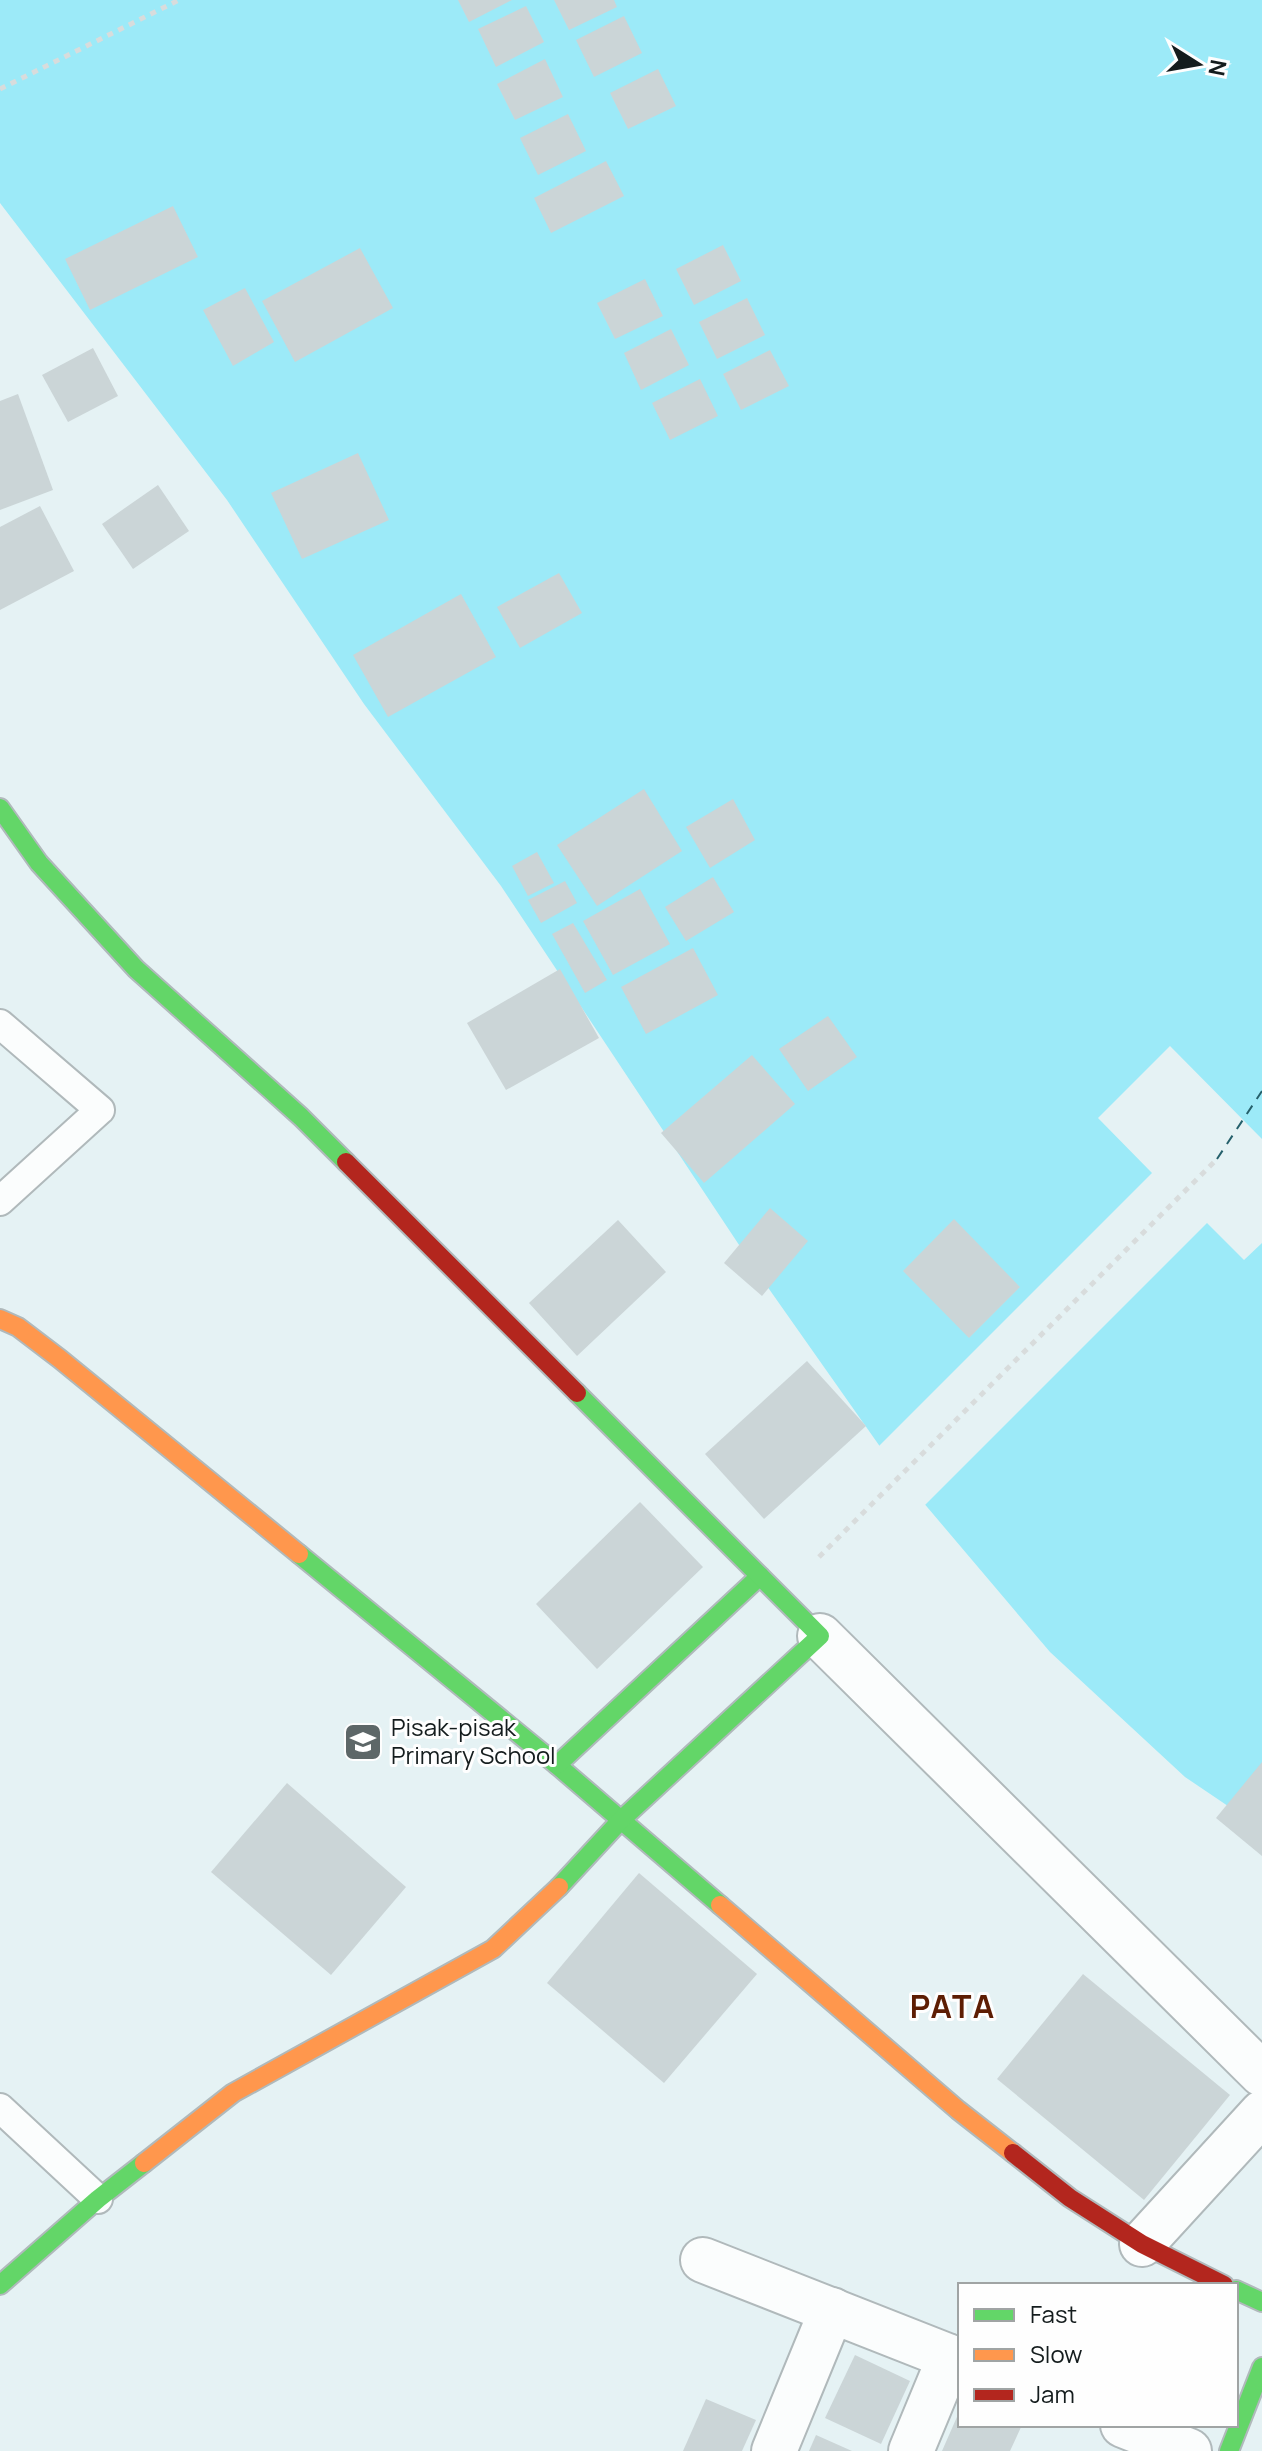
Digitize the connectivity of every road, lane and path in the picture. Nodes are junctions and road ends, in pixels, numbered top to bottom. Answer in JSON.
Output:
{"nodes":[{"id":1,"x":179,"y":0,"type":"edge"},
{"id":2,"x":0,"y":89,"type":"edge"},
{"id":3,"x":0,"y":808,"type":"edge"},
{"id":4,"x":0,"y":1024,"type":"edge"},
{"id":5,"x":1217,"y":1159,"type":"dead end"},
{"id":6,"x":0,"y":1201,"type":"edge"},
{"id":7,"x":0,"y":1319,"type":"edge"},
{"id":8,"x":812,"y":1564,"type":"dead end"},
{"id":9,"x":760,"y":1576,"type":"junction"},
{"id":10,"x":820,"y":1636,"type":"junction"},
{"id":11,"x":557,"y":1765,"type":"junction"},
{"id":12,"x":621,"y":1820,"type":"junction"},
{"id":13,"x":1262,"y":2074,"type":"edge"},
{"id":14,"x":0,"y":2108,"type":"edge"},
{"id":15,"x":1262,"y":2113,"type":"edge"},
{"id":16,"x":98,"y":2199,"type":"junction"},
{"id":17,"x":1142,"y":2244,"type":"junction"},
{"id":18,"x":703,"y":2260,"type":"dead end"},
{"id":19,"x":1220,"y":2283,"type":"edge"},
{"id":20,"x":0,"y":2285,"type":"edge"},
{"id":21,"x":1238,"y":2291,"type":"edge"},
{"id":22,"x":1262,"y":2302,"type":"edge"},
{"id":23,"x":832,"y":2310,"type":"junction"},
{"id":24,"x":955,"y":2359,"type":"edge"},
{"id":25,"x":1262,"y":2367,"type":"edge"},
{"id":26,"x":1128,"y":2427,"type":"edge"},
{"id":27,"x":774,"y":2451,"type":"edge"},
{"id":28,"x":911,"y":2451,"type":"edge"},
{"id":29,"x":1189,"y":2451,"type":"edge"},
{"id":30,"x":1229,"y":2451,"type":"edge"}],
"edges":[{"from":1,"to":2,"type":"path"},
{"from":3,"to":9,"type":"street"},
{"from":4,"to":6,"type":"lane"},
{"from":5,"to":8,"type":"path"},
{"from":7,"to":11,"type":"street"},
{"from":9,"to":10,"type":"street"},
{"from":9,"to":11,"type":"street"},
{"from":10,"to":12,"type":"street"},
{"from":10,"to":13,"type":"street"},
{"from":11,"to":12,"type":"street"},
{"from":12,"to":16,"type":"street"},
{"from":12,"to":17,"type":"street"},
{"from":14,"to":16,"type":"lane"},
{"from":15,"to":17,"type":"street"},
{"from":16,"to":20,"type":"street"},
{"from":17,"to":19,"type":"street"},
{"from":18,"to":23,"type":"street"},
{"from":21,"to":22,"type":"street"},
{"from":23,"to":24,"type":"street"},
{"from":23,"to":27,"type":"street"},
{"from":24,"to":28,"type":"street"},
{"from":25,"to":30,"type":"street"},
{"from":26,"to":29,"type":"street"}]}
